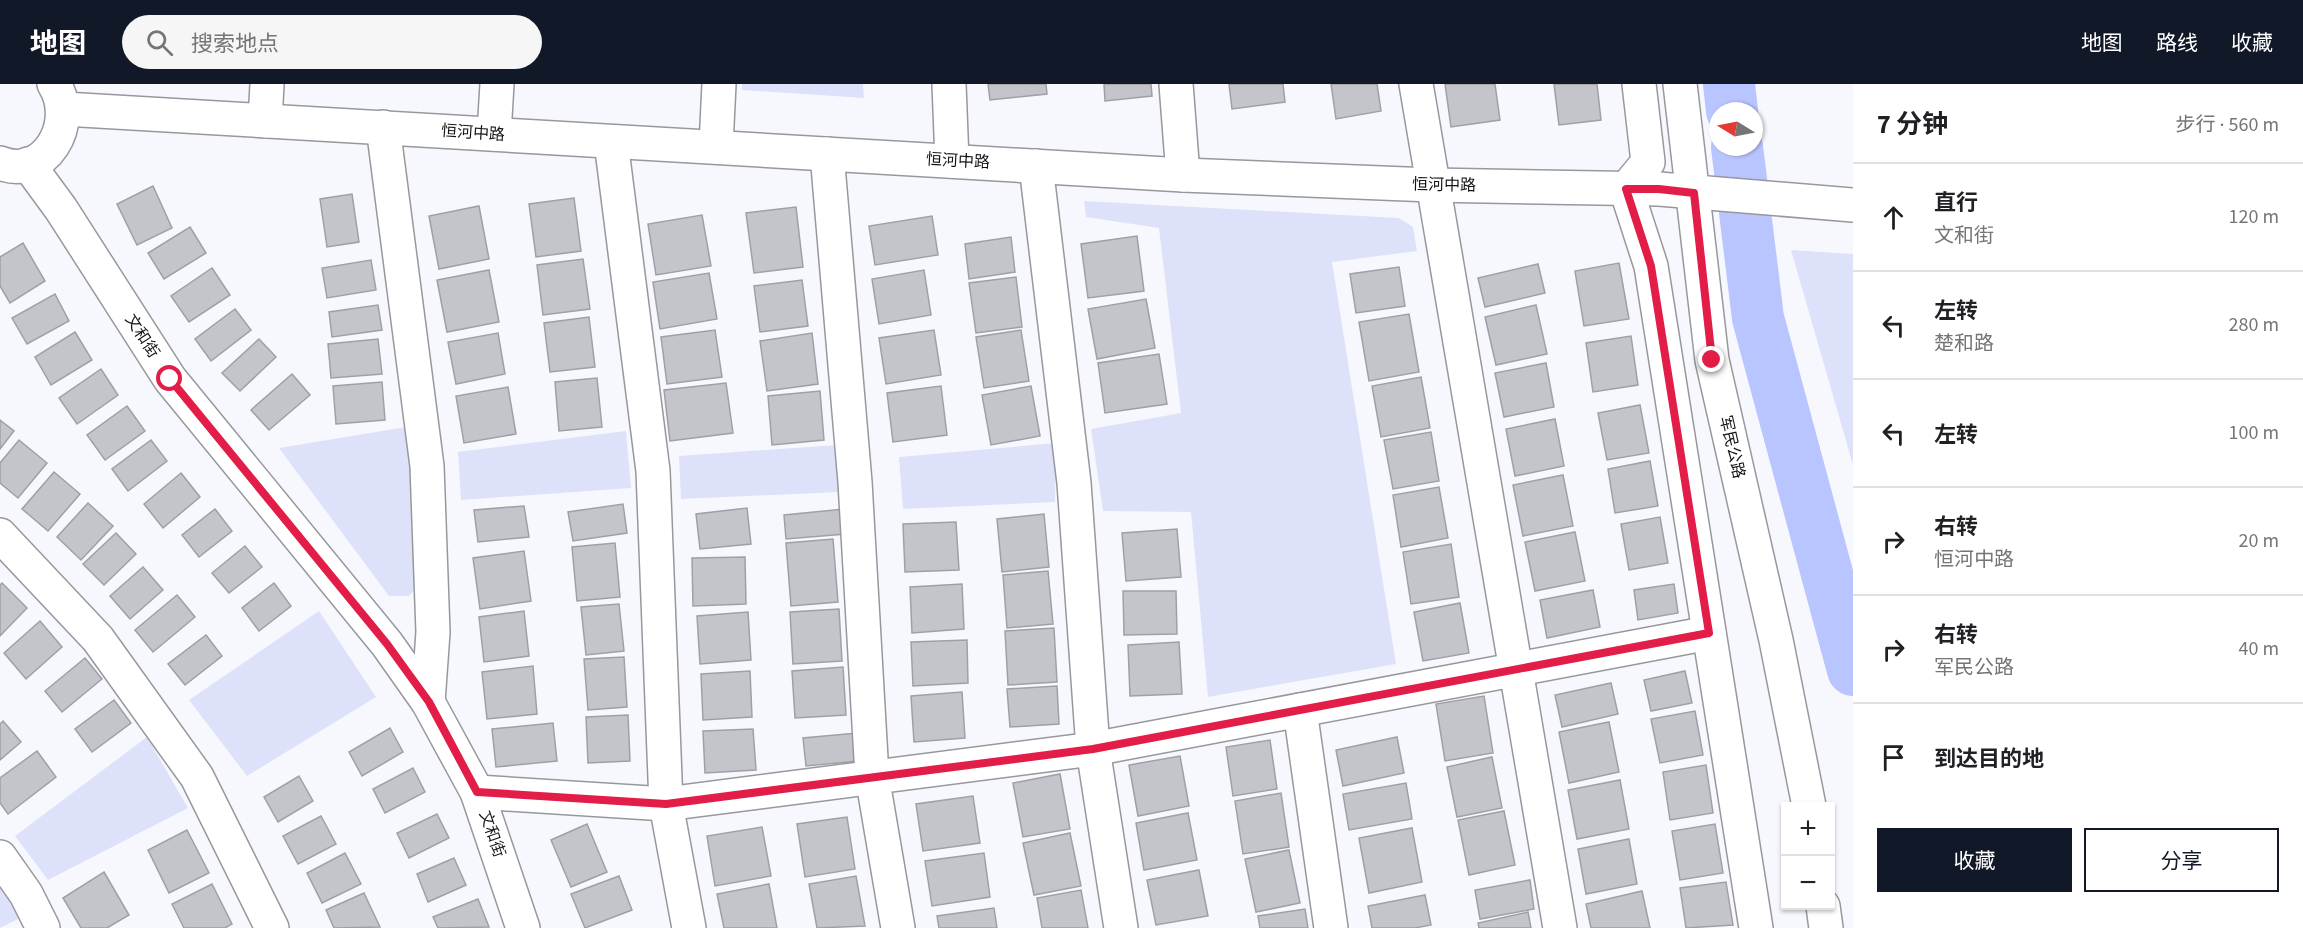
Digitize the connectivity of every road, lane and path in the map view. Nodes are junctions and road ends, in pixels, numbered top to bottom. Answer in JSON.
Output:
{"nodes":[{"id":1,"x":267,"y":84,"type":"edge"},
{"id":2,"x":497,"y":84,"type":"edge"},
{"id":3,"x":719,"y":84,"type":"edge"},
{"id":4,"x":949,"y":84,"type":"edge"},
{"id":5,"x":1176,"y":84,"type":"edge"},
{"id":6,"x":1416,"y":84,"type":"edge"},
{"id":7,"x":1639,"y":84,"type":"edge"},
{"id":8,"x":1680,"y":84,"type":"edge"},
{"id":9,"x":59,"y":96,"type":"edge"},
{"id":10,"x":265,"y":121,"type":"junction"},
{"id":11,"x":383,"y":127,"type":"junction"},
{"id":12,"x":494,"y":134,"type":"junction"},
{"id":13,"x":611,"y":142,"type":"junction"},
{"id":14,"x":716,"y":146,"type":"junction"},
{"id":15,"x":827,"y":154,"type":"junction"},
{"id":16,"x":952,"y":161,"type":"junction"},
{"id":17,"x":14,"y":164,"type":"edge"},
{"id":18,"x":1036,"y":166,"type":"junction"},
{"id":19,"x":1183,"y":175,"type":"junction"},
{"id":20,"x":1431,"y":185,"type":"junction"},
{"id":21,"x":1626,"y":189,"type":"junction"},
{"id":22,"x":1694,"y":193,"type":"junction"},
{"id":23,"x":1853,"y":205,"type":"edge"},
{"id":24,"x":0,"y":535,"type":"edge"},
{"id":25,"x":1709,"y":633,"type":"junction"},
{"id":26,"x":1514,"y":668,"type":"junction"},
{"id":27,"x":429,"y":702,"type":"junction"},
{"id":28,"x":1300,"y":710,"type":"junction"},
{"id":29,"x":1093,"y":749,"type":"junction"},
{"id":30,"x":872,"y":776,"type":"junction"},
{"id":31,"x":477,"y":792,"type":"junction"},
{"id":32,"x":1808,"y":802,"type":"edge"},
{"id":33,"x":666,"y":804,"type":"junction"},
{"id":34,"x":0,"y":857,"type":"edge"},
{"id":35,"x":1824,"y":910,"type":"edge"},
{"id":36,"x":43,"y":928,"type":"edge"},
{"id":37,"x":272,"y":928,"type":"edge"},
{"id":38,"x":523,"y":928,"type":"edge"},
{"id":39,"x":689,"y":928,"type":"edge"},
{"id":40,"x":898,"y":928,"type":"edge"},
{"id":41,"x":1121,"y":928,"type":"edge"},
{"id":42,"x":1331,"y":928,"type":"edge"},
{"id":43,"x":1560,"y":928,"type":"edge"},
{"id":44,"x":1756,"y":928,"type":"edge"},
{"id":45,"x":1826,"y":928,"type":"edge"}],
"edges":[{"from":1,"to":10,"type":"street"},
{"from":2,"to":12,"type":"street"},
{"from":3,"to":14,"type":"street"},
{"from":4,"to":16,"type":"street"},
{"from":5,"to":19,"type":"street"},
{"from":6,"to":20,"type":"street"},
{"from":7,"to":21,"type":"street"},
{"from":8,"to":22,"type":"street","name":"军民公路"},
{"from":9,"to":10,"type":"street","name":"恒河中路"},
{"from":9,"to":17,"type":"street"},
{"from":10,"to":11,"type":"street","name":"恒河中路"},
{"from":11,"to":12,"type":"street","name":"恒河中路"},
{"from":11,"to":27,"type":"street"},
{"from":12,"to":13,"type":"street","name":"恒河中路"},
{"from":13,"to":14,"type":"street","name":"恒河中路"},
{"from":13,"to":33,"type":"street"},
{"from":14,"to":15,"type":"street","name":"恒河中路"},
{"from":15,"to":16,"type":"street","name":"恒河中路"},
{"from":15,"to":30,"type":"street"},
{"from":16,"to":18,"type":"street","name":"恒河中路"},
{"from":17,"to":27,"type":"street","name":"文和街"},
{"from":18,"to":19,"type":"street","name":"恒河中路"},
{"from":18,"to":29,"type":"street"},
{"from":19,"to":20,"type":"street","name":"恒河中路"},
{"from":20,"to":21,"type":"street","name":"恒河中路"},
{"from":20,"to":26,"type":"street"},
{"from":21,"to":22,"type":"street","name":"恒河中路"},
{"from":21,"to":25,"type":"street"},
{"from":22,"to":23,"type":"street","name":"恒河中路"},
{"from":22,"to":32,"type":"street","name":"军民公路"},
{"from":24,"to":37,"type":"street"},
{"from":25,"to":26,"type":"street"},
{"from":25,"to":44,"type":"street"},
{"from":26,"to":28,"type":"street"},
{"from":26,"to":43,"type":"street"},
{"from":27,"to":31,"type":"street","name":"文和街"},
{"from":28,"to":29,"type":"street"},
{"from":28,"to":42,"type":"street"},
{"from":29,"to":30,"type":"street"},
{"from":29,"to":41,"type":"street"},
{"from":30,"to":33,"type":"street"},
{"from":30,"to":40,"type":"street"},
{"from":31,"to":33,"type":"street"},
{"from":31,"to":38,"type":"street","name":"文和街"},
{"from":33,"to":39,"type":"street"},
{"from":34,"to":36,"type":"street"},
{"from":35,"to":45,"type":"street"}]}
